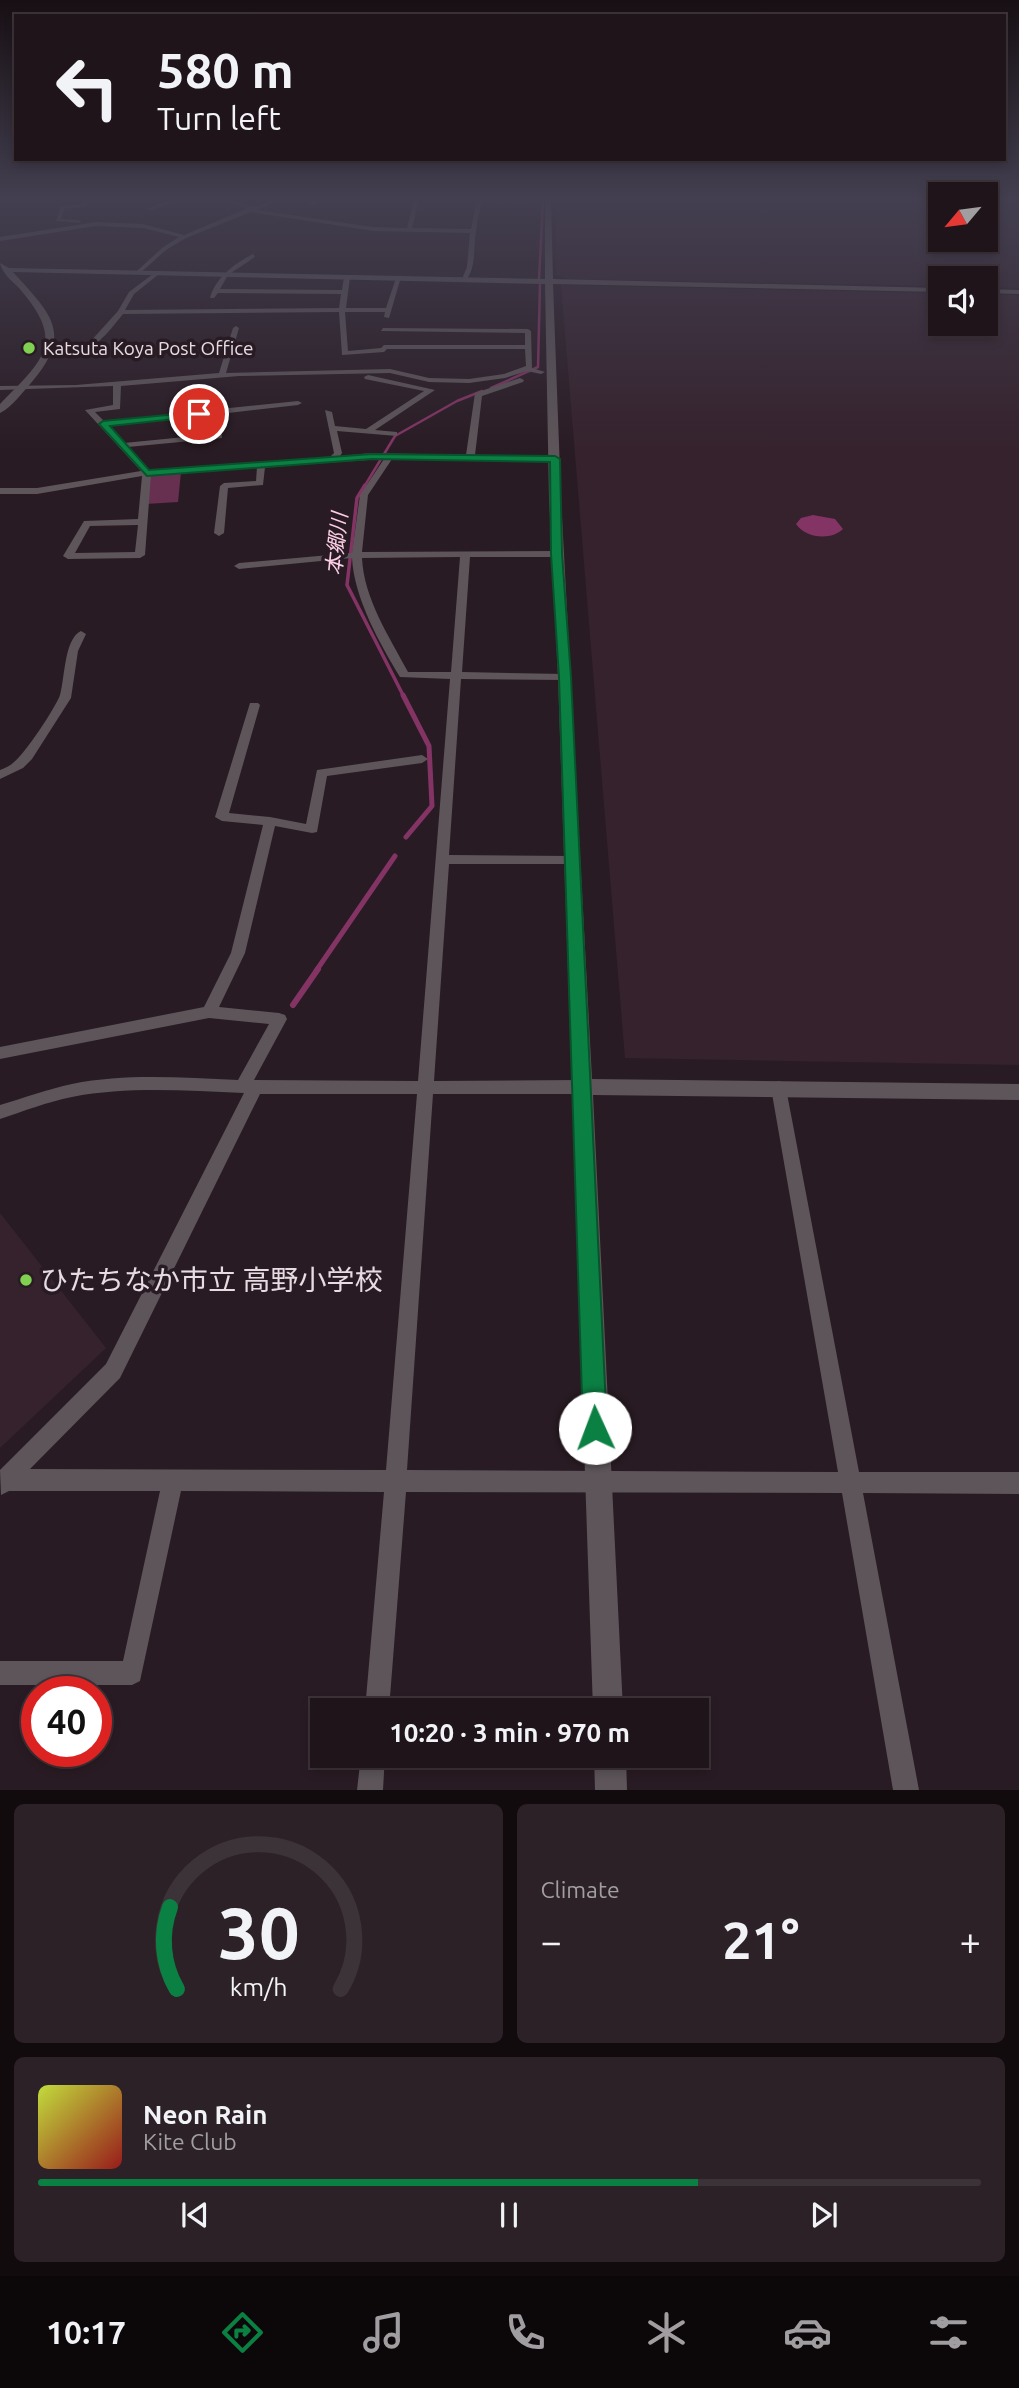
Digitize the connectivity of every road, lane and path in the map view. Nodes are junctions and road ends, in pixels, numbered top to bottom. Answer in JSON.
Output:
{"nodes":[{"id":1,"x":17,"y":284,"type":"edge"},
{"id":2,"x":143,"y":284,"type":"edge"},
{"id":3,"x":219,"y":284,"type":"edge"},
{"id":4,"x":346,"y":284,"type":"edge"},
{"id":5,"x":397,"y":284,"type":"edge"},
{"id":6,"x":548,"y":284,"type":"edge"},
{"id":7,"x":658,"y":284,"type":"edge"},
{"id":8,"x":928,"y":290,"type":"edge"},
{"id":9,"x":214,"y":291,"type":"junction"},
{"id":10,"x":998,"y":291,"type":"edge"},
{"id":11,"x":345,"y":292,"type":"junction"},
{"id":12,"x":1019,"y":292,"type":"edge"},
{"id":13,"x":389,"y":310,"type":"junction"},
{"id":14,"x":205,"y":311,"type":"junction"},
{"id":15,"x":342,"y":311,"type":"junction"},
{"id":16,"x":121,"y":312,"type":"junction"},
{"id":17,"x":236,"y":328,"type":"dead end"},
{"id":18,"x":383,"y":330,"type":"junction"},
{"id":19,"x":529,"y":347,"type":"junction"},
{"id":20,"x":384,"y":349,"type":"junction"},
{"id":21,"x":49,"y":353,"type":"junction"},
{"id":22,"x":527,"y":369,"type":"junction"},
{"id":23,"x":544,"y":370,"type":"junction"},
{"id":24,"x":390,"y":371,"type":"junction"},
{"id":25,"x":361,"y":372,"type":"junction"},
{"id":26,"x":222,"y":375,"type":"junction"},
{"id":27,"x":117,"y":384,"type":"junction"},
{"id":28,"x":0,"y":388,"type":"edge"},
{"id":29,"x":22,"y":388,"type":"junction"},
{"id":30,"x":298,"y":403,"type":"dead end"},
{"id":31,"x":0,"y":410,"type":"edge"},
{"id":32,"x":216,"y":412,"type":"junction"},
{"id":33,"x":328,"y":412,"type":"dead end"},
{"id":34,"x":103,"y":424,"type":"junction"},
{"id":35,"x":333,"y":428,"type":"junction"},
{"id":36,"x":369,"y":430,"type":"junction"},
{"id":37,"x":394,"y":434,"type":"dead end"},
{"id":38,"x":124,"y":445,"type":"junction"},
{"id":39,"x":389,"y":457,"type":"junction"},
{"id":40,"x":470,"y":458,"type":"junction"},
{"id":41,"x":332,"y":459,"type":"junction"},
{"id":42,"x":555,"y":459,"type":"junction"},
{"id":43,"x":261,"y":465,"type":"junction"},
{"id":44,"x":147,"y":473,"type":"junction"},
{"id":45,"x":0,"y":491,"type":"edge"},
{"id":46,"x":141,"y":522,"type":"junction"},
{"id":47,"x":219,"y":533,"type":"dead end"},
{"id":48,"x":465,"y":554,"type":"junction"},
{"id":49,"x":556,"y":554,"type":"junction"},
{"id":50,"x":357,"y":555,"type":"junction"},
{"id":51,"x":239,"y":566,"type":"dead end"},
{"id":52,"x":81,"y":634,"type":"dead end"},
{"id":53,"x":456,"y":676,"type":"junction"},
{"id":54,"x":565,"y":677,"type":"junction"},
{"id":55,"x":254,"y":705,"type":"dead end"},
{"id":56,"x":422,"y":758,"type":"dead end"},
{"id":57,"x":0,"y":775,"type":"edge"},
{"id":58,"x":270,"y":821,"type":"junction"},
{"id":59,"x":444,"y":859,"type":"junction"},
{"id":60,"x":571,"y":860,"type":"junction"},
{"id":61,"x":209,"y":1012,"type":"junction"},
{"id":62,"x":0,"y":1053,"type":"edge"},
{"id":63,"x":249,"y":1086,"type":"junction"},
{"id":64,"x":581,"y":1087,"type":"junction"},
{"id":65,"x":779,"y":1088,"type":"junction"},
{"id":66,"x":425,"y":1089,"type":"junction"},
{"id":67,"x":1019,"y":1092,"type":"edge"},
{"id":68,"x":0,"y":1112,"type":"edge"},
{"id":69,"x":173,"y":1480,"type":"junction"},
{"id":70,"x":396,"y":1481,"type":"junction"},
{"id":71,"x":597,"y":1481,"type":"junction"},
{"id":72,"x":3,"y":1482,"type":"edge"},
{"id":73,"x":851,"y":1482,"type":"junction"},
{"id":74,"x":1019,"y":1483,"type":"edge"},
{"id":75,"x":0,"y":1673,"type":"edge"},
{"id":76,"x":378,"y":1698,"type":"edge"},
{"id":77,"x":607,"y":1698,"type":"edge"},
{"id":78,"x":372,"y":1768,"type":"edge"},
{"id":79,"x":610,"y":1768,"type":"edge"},
{"id":80,"x":370,"y":1790,"type":"edge"},
{"id":81,"x":611,"y":1790,"type":"edge"},
{"id":82,"x":906,"y":1790,"type":"edge"}],
"edges":[{"from":1,"to":21,"type":"street"},
{"from":2,"to":16,"type":"street"},
{"from":3,"to":9,"type":"street"},
{"from":4,"to":11,"type":"street"},
{"from":5,"to":13,"type":"street"},
{"from":6,"to":23,"type":"street"},
{"from":7,"to":8,"type":"street"},
{"from":9,"to":11,"type":"street"},
{"from":9,"to":14,"type":"street"},
{"from":10,"to":12,"type":"street"},
{"from":11,"to":15,"type":"street"},
{"from":13,"to":15,"type":"street"},
{"from":13,"to":18,"type":"street"},
{"from":14,"to":15,"type":"street"},
{"from":14,"to":16,"type":"street"},
{"from":15,"to":20,"type":"street"},
{"from":16,"to":21,"type":"street"},
{"from":17,"to":26,"type":"street"},
{"from":18,"to":19,"type":"street"},
{"from":18,"to":20,"type":"street"},
{"from":19,"to":20,"type":"street"},
{"from":19,"to":22,"type":"street"},
{"from":20,"to":24,"type":"street"},
{"from":21,"to":29,"type":"street"},
{"from":22,"to":23,"type":"street"},
{"from":22,"to":24,"type":"street"},
{"from":23,"to":40,"type":"street"},
{"from":23,"to":42,"type":"street"},
{"from":24,"to":25,"type":"street"},
{"from":25,"to":26,"type":"street"},
{"from":25,"to":36,"type":"street"},
{"from":26,"to":27,"type":"street"},
{"from":27,"to":29,"type":"street"},
{"from":27,"to":34,"type":"street"},
{"from":28,"to":29,"type":"street"},
{"from":29,"to":31,"type":"street"},
{"from":30,"to":32,"type":"street"},
{"from":32,"to":34,"type":"street"},
{"from":32,"to":38,"type":"street"},
{"from":33,"to":35,"type":"street"},
{"from":34,"to":38,"type":"street"},
{"from":35,"to":36,"type":"street"},
{"from":35,"to":41,"type":"street"},
{"from":36,"to":37,"type":"street"},
{"from":38,"to":44,"type":"street"},
{"from":39,"to":40,"type":"street"},
{"from":39,"to":41,"type":"street"},
{"from":39,"to":50,"type":"street"},
{"from":40,"to":42,"type":"street"},
{"from":41,"to":43,"type":"street"},
{"from":42,"to":49,"type":"street"},
{"from":43,"to":44,"type":"street"},
{"from":43,"to":47,"type":"street"},
{"from":44,"to":45,"type":"street"},
{"from":44,"to":46,"type":"street"},
{"from":46,"to":46,"type":"street"},
{"from":48,"to":49,"type":"street"},
{"from":48,"to":50,"type":"street"},
{"from":48,"to":53,"type":"street"},
{"from":49,"to":54,"type":"street"},
{"from":50,"to":51,"type":"street"},
{"from":50,"to":53,"type":"street"},
{"from":52,"to":57,"type":"street"},
{"from":53,"to":54,"type":"street"},
{"from":53,"to":59,"type":"street"},
{"from":54,"to":60,"type":"street"},
{"from":55,"to":58,"type":"street"},
{"from":56,"to":58,"type":"street"},
{"from":58,"to":61,"type":"street"},
{"from":59,"to":60,"type":"street"},
{"from":59,"to":66,"type":"street"},
{"from":60,"to":64,"type":"street"},
{"from":61,"to":62,"type":"street"},
{"from":61,"to":63,"type":"street"},
{"from":63,"to":66,"type":"street"},
{"from":63,"to":68,"type":"street"},
{"from":63,"to":72,"type":"street"},
{"from":64,"to":65,"type":"street"},
{"from":64,"to":66,"type":"street"},
{"from":64,"to":71,"type":"street"},
{"from":65,"to":67,"type":"street"},
{"from":65,"to":73,"type":"street"},
{"from":66,"to":70,"type":"street"},
{"from":69,"to":70,"type":"street"},
{"from":69,"to":72,"type":"street"},
{"from":69,"to":75,"type":"street"},
{"from":70,"to":71,"type":"street"},
{"from":70,"to":76,"type":"street"},
{"from":71,"to":73,"type":"street"},
{"from":71,"to":77,"type":"street"},
{"from":73,"to":74,"type":"street"},
{"from":73,"to":82,"type":"street"},
{"from":78,"to":80,"type":"street"},
{"from":79,"to":81,"type":"street"}]}
